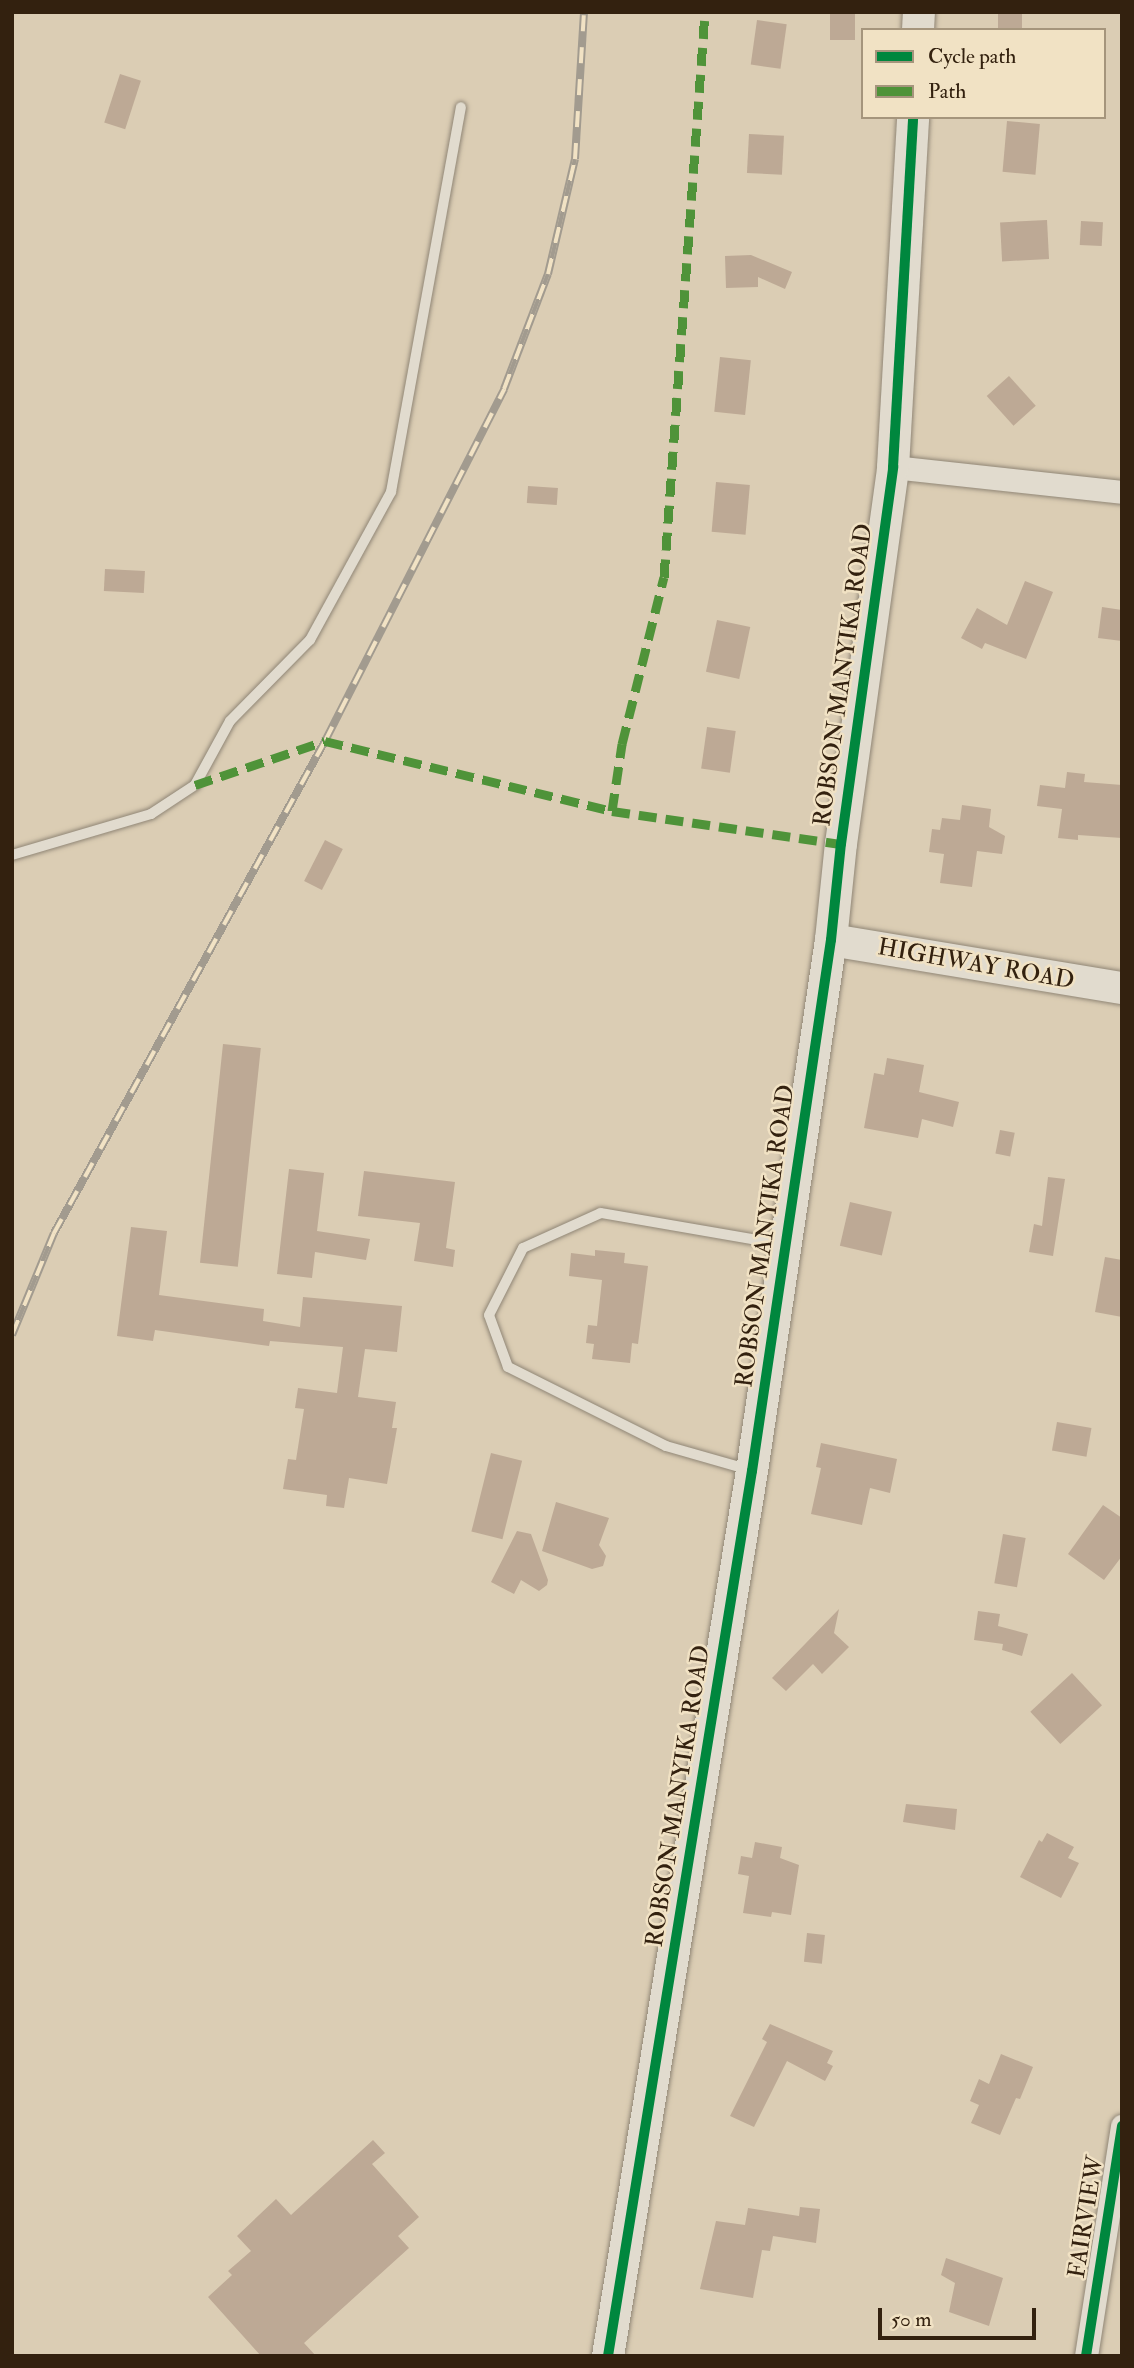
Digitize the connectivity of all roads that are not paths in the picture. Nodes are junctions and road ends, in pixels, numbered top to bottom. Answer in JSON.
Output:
{"nodes":[{"id":1,"x":461,"y":107,"type":"dead end"},
{"id":2,"x":913,"y":119,"type":"edge"},
{"id":3,"x":893,"y":467,"type":"junction"},
{"id":4,"x":1122,"y":492,"type":"edge"},
{"id":5,"x":12,"y":855,"type":"edge"},
{"id":6,"x":831,"y":940,"type":"junction"},
{"id":7,"x":1122,"y":988,"type":"edge"},
{"id":8,"x":784,"y":1245,"type":"junction"},
{"id":9,"x":752,"y":1471,"type":"junction"},
{"id":10,"x":1122,"y":2126,"type":"edge"},
{"id":11,"x":608,"y":2356,"type":"edge"},
{"id":12,"x":1086,"y":2356,"type":"edge"}],
"edges":[{"from":1,"to":5,"type":"lane"},
{"from":2,"to":3,"type":"street","name":"ROBSON MANYIKA ROAD"},
{"from":3,"to":4,"type":"street"},
{"from":3,"to":6,"type":"street","name":"ROBSON MANYIKA ROAD"},
{"from":6,"to":7,"type":"street","name":"HIGHWAY ROAD"},
{"from":6,"to":8,"type":"street","name":"ROBSON MANYIKA ROAD"},
{"from":8,"to":9,"type":"street","name":"ROBSON MANYIKA ROAD"},
{"from":8,"to":9,"type":"lane"},
{"from":9,"to":11,"type":"street","name":"ROBSON MANYIKA ROAD"},
{"from":10,"to":12,"type":"street","name":"FAIRVIEW"}]}
